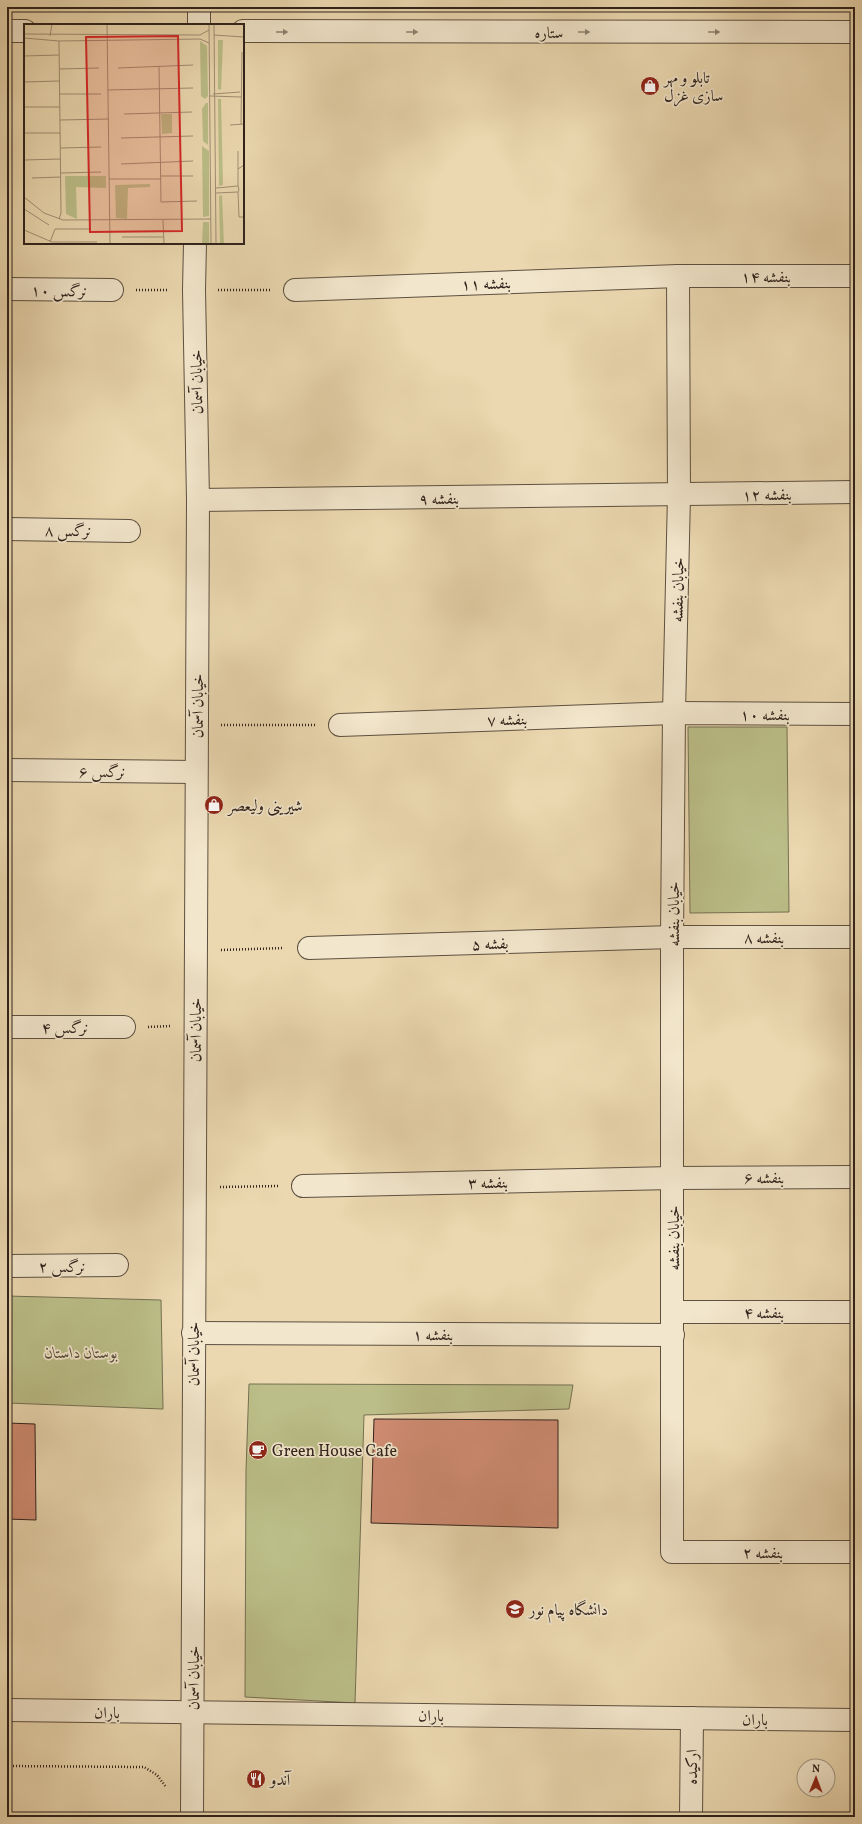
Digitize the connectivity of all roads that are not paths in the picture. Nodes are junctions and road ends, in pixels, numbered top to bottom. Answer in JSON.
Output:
{"nodes":[{"id":1,"x":199,"y":7,"type":"edge"},
{"id":2,"x":199,"y":24,"type":"edge"},
{"id":3,"x":7,"y":31,"type":"edge"},
{"id":4,"x":24,"y":31,"type":"edge"},
{"id":5,"x":244,"y":32,"type":"edge"},
{"id":6,"x":855,"y":32,"type":"edge"},
{"id":7,"x":195,"y":244,"type":"edge"},
{"id":8,"x":678,"y":276,"type":"junction"},
{"id":9,"x":855,"y":276,"type":"edge"},
{"id":10,"x":7,"y":289,"type":"edge"},
{"id":11,"x":112,"y":290,"type":"dead end"},
{"id":12,"x":295,"y":290,"type":"dead end"},
{"id":13,"x":855,"y":492,"type":"edge"},
{"id":14,"x":679,"y":495,"type":"junction"},
{"id":15,"x":198,"y":500,"type":"junction"},
{"id":16,"x":7,"y":529,"type":"edge"},
{"id":17,"x":129,"y":531,"type":"dead end"},
{"id":18,"x":674,"y":713,"type":"junction"},
{"id":19,"x":855,"y":714,"type":"edge"},
{"id":20,"x":340,"y":725,"type":"road end"},
{"id":21,"x":7,"y":770,"type":"edge"},
{"id":22,"x":196,"y":772,"type":"junction"},
{"id":23,"x":855,"y":937,"type":"edge"},
{"id":24,"x":672,"y":938,"type":"junction"},
{"id":25,"x":309,"y":948,"type":"road end"},
{"id":26,"x":7,"y":1027,"type":"edge"},
{"id":27,"x":124,"y":1028,"type":"road end"},
{"id":28,"x":855,"y":1177,"type":"edge"},
{"id":29,"x":673,"y":1178,"type":"junction"},
{"id":30,"x":303,"y":1186,"type":"road end"},
{"id":31,"x":117,"y":1265,"type":"dead end"},
{"id":32,"x":7,"y":1266,"type":"edge"},
{"id":33,"x":673,"y":1312,"type":"junction"},
{"id":34,"x":855,"y":1312,"type":"edge"},
{"id":35,"x":194,"y":1333,"type":"junction"},
{"id":36,"x":673,"y":1335,"type":"junction"},
{"id":37,"x":672,"y":1552,"type":"joint"},
{"id":38,"x":855,"y":1552,"type":"edge"},
{"id":39,"x":7,"y":1710,"type":"edge"},
{"id":40,"x":193,"y":1713,"type":"junction"},
{"id":41,"x":692,"y":1718,"type":"junction"},
{"id":42,"x":855,"y":1720,"type":"edge"},
{"id":43,"x":192,"y":1817,"type":"edge"},
{"id":44,"x":691,"y":1817,"type":"edge"}],
"edges":[{"from":1,"to":2,"type":"street"},
{"from":3,"to":4,"type":"street"},
{"from":5,"to":6,"type":"street","name":"ستاره","one_way":true},
{"from":7,"to":15,"type":"street","name":"خیابان آسمان"},
{"from":8,"to":9,"type":"street","name":"بنفشه ۱۴"},
{"from":8,"to":12,"type":"street","name":"بنفشه ۱۱"},
{"from":8,"to":14,"type":"street","name":"خیابان بنفشه"},
{"from":10,"to":11,"type":"street","name":"نرگس ۱۰"},
{"from":13,"to":14,"type":"street","name":"بنفشه ۱۲"},
{"from":14,"to":15,"type":"street","name":"بنفشه ۹"},
{"from":14,"to":18,"type":"street","name":"خیابان بنفشه"},
{"from":15,"to":22,"type":"street","name":"خیابان آسمان"},
{"from":16,"to":17,"type":"street","name":"نرگس ۸"},
{"from":18,"to":19,"type":"street","name":"بنفشه ۱۰"},
{"from":18,"to":20,"type":"street","name":"بنفشه ۷"},
{"from":18,"to":24,"type":"street","name":"خیابان بنفشه"},
{"from":21,"to":22,"type":"street","name":"نرگس ۶"},
{"from":22,"to":35,"type":"street","name":"خیابان آسمان"},
{"from":23,"to":24,"type":"street","name":"بنفشه ۸"},
{"from":24,"to":25,"type":"street","name":"بفشه ۵"},
{"from":24,"to":29,"type":"street","name":"خیابان بنفشه"},
{"from":26,"to":27,"type":"street","name":"نرگس ۴"},
{"from":28,"to":29,"type":"street","name":"بنفشه ۶"},
{"from":29,"to":30,"type":"street","name":"بنفشه ۳"},
{"from":29,"to":33,"type":"street","name":"خیابان بنفشه"},
{"from":31,"to":32,"type":"street","name":"نرگس ۲"},
{"from":33,"to":34,"type":"street","name":"بنفشه ۴"},
{"from":33,"to":36,"type":"street","name":"خیابان بنفشه"},
{"from":35,"to":36,"type":"street","name":"بنفشه ۱"},
{"from":35,"to":40,"type":"street","name":"خیابان آسمان"},
{"from":36,"to":37,"type":"street","name":"خیابان بنفشه"},
{"from":37,"to":38,"type":"street","name":"بنفشه ۲"},
{"from":39,"to":40,"type":"street","name":"باران"},
{"from":40,"to":41,"type":"street","name":"باران"},
{"from":40,"to":43,"type":"street","name":"خیابان آسمان"},
{"from":41,"to":42,"type":"street","name":"باران"},
{"from":41,"to":44,"type":"street","name":"ارکیده"}]}
